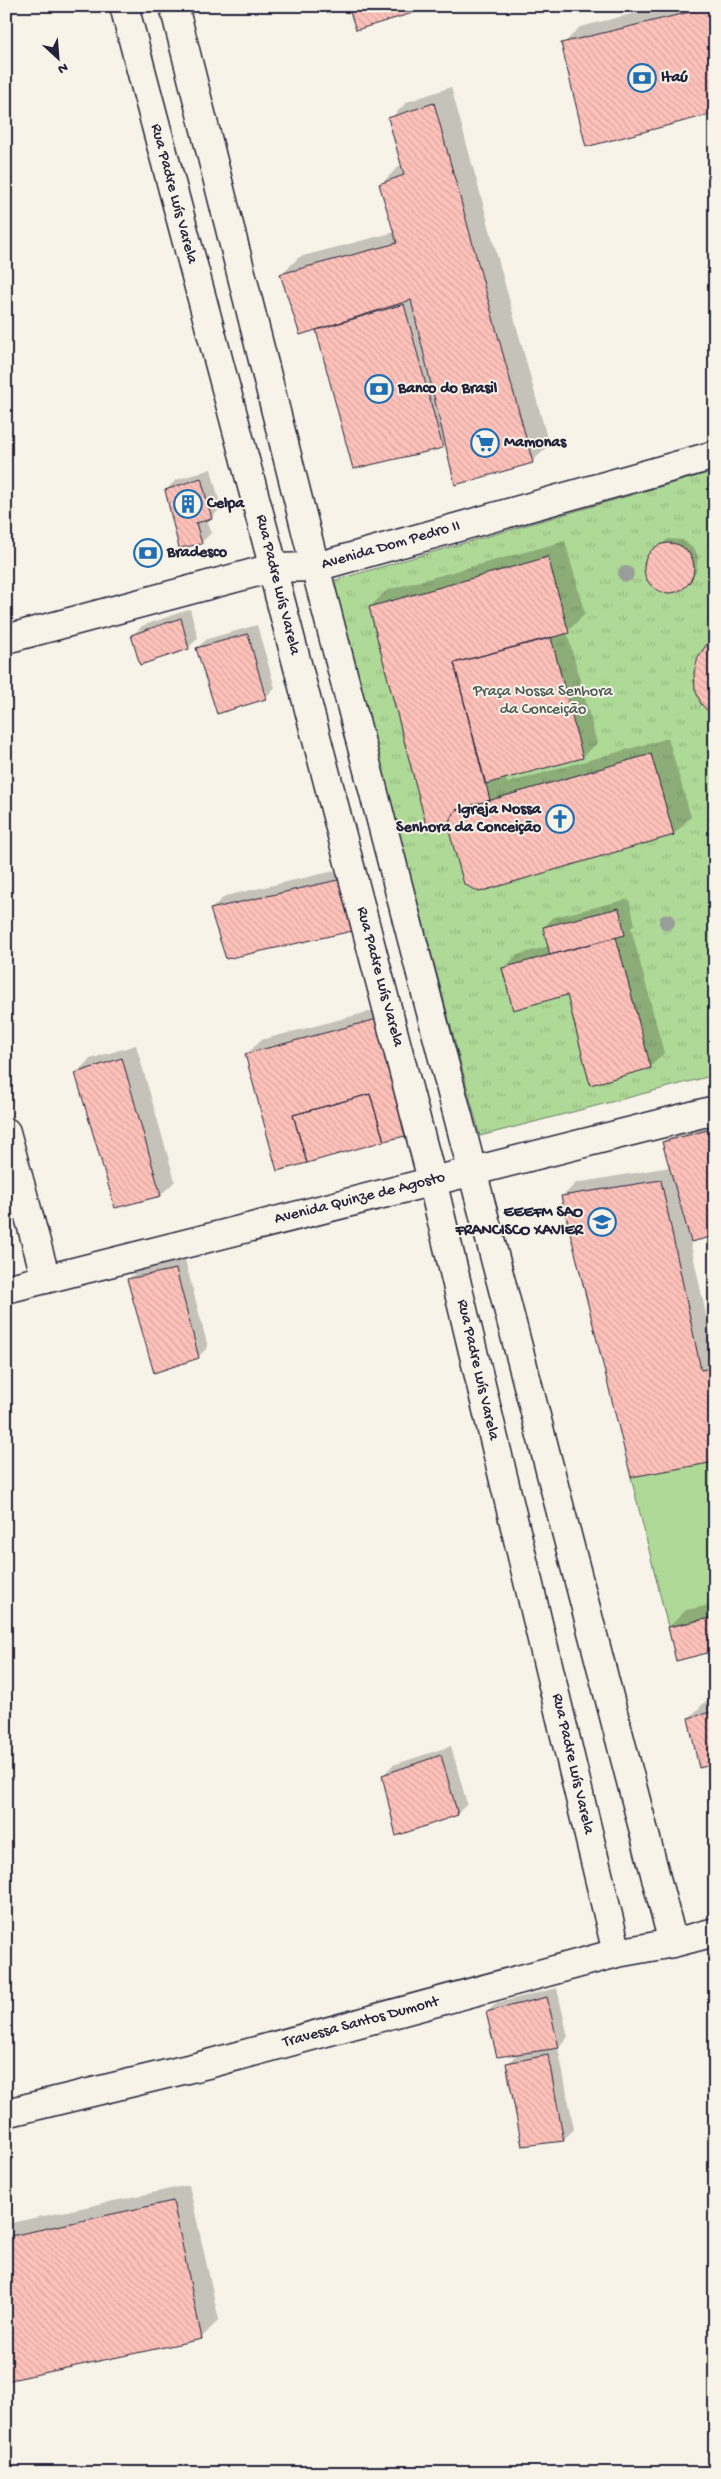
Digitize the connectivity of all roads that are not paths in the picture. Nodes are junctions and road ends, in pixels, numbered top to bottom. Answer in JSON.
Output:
{"nodes":[{"id":1,"x":124,"y":6,"type":"edge"},
{"id":2,"x":174,"y":6,"type":"edge"},
{"id":3,"x":715,"y":455,"type":"edge"},
{"id":4,"x":316,"y":567,"type":"junction"},
{"id":5,"x":272,"y":568,"type":"junction"},
{"id":6,"x":6,"y":639,"type":"edge"},
{"id":7,"x":715,"y":1110,"type":"edge"},
{"id":8,"x":6,"y":1132,"type":"edge"},
{"id":9,"x":473,"y":1170,"type":"junction"},
{"id":10,"x":432,"y":1180,"type":"junction"},
{"id":11,"x":46,"y":1279,"type":"junction"},
{"id":12,"x":6,"y":1289,"type":"edge"},
{"id":13,"x":715,"y":1932,"type":"edge"},
{"id":14,"x":673,"y":1943,"type":"junction"},
{"id":15,"x":617,"y":1953,"type":"junction"},
{"id":16,"x":6,"y":2112,"type":"edge"}],
"edges":[{"from":1,"to":5,"type":"street","name":"Rua Padre Luís Varela"},
{"from":2,"to":4,"type":"street"},
{"from":3,"to":4,"type":"street","name":"Avenida Dom Pedro II"},
{"from":4,"to":5,"type":"street","name":"Avenida Dom Pedro II"},
{"from":4,"to":9,"type":"street"},
{"from":5,"to":6,"type":"street","name":"Avenida Dom Pedro II"},
{"from":5,"to":10,"type":"street","name":"Rua Padre Luís Varela"},
{"from":7,"to":9,"type":"street","name":"Avenida Quinze de Agosto"},
{"from":8,"to":11,"type":"street"},
{"from":9,"to":10,"type":"street","name":"Avenida Quinze de Agosto"},
{"from":9,"to":14,"type":"street"},
{"from":10,"to":11,"type":"street","name":"Avenida Quinze de Agosto"},
{"from":10,"to":15,"type":"street","name":"Rua Padre Luís Varela"},
{"from":11,"to":12,"type":"street","name":"Avenida Quinze de Agosto"},
{"from":13,"to":14,"type":"street","name":"Travessa Santos Dumont"},
{"from":14,"to":15,"type":"street","name":"Travessa Santos Dumont"},
{"from":15,"to":16,"type":"street","name":"Travessa Santos Dumont"}]}
